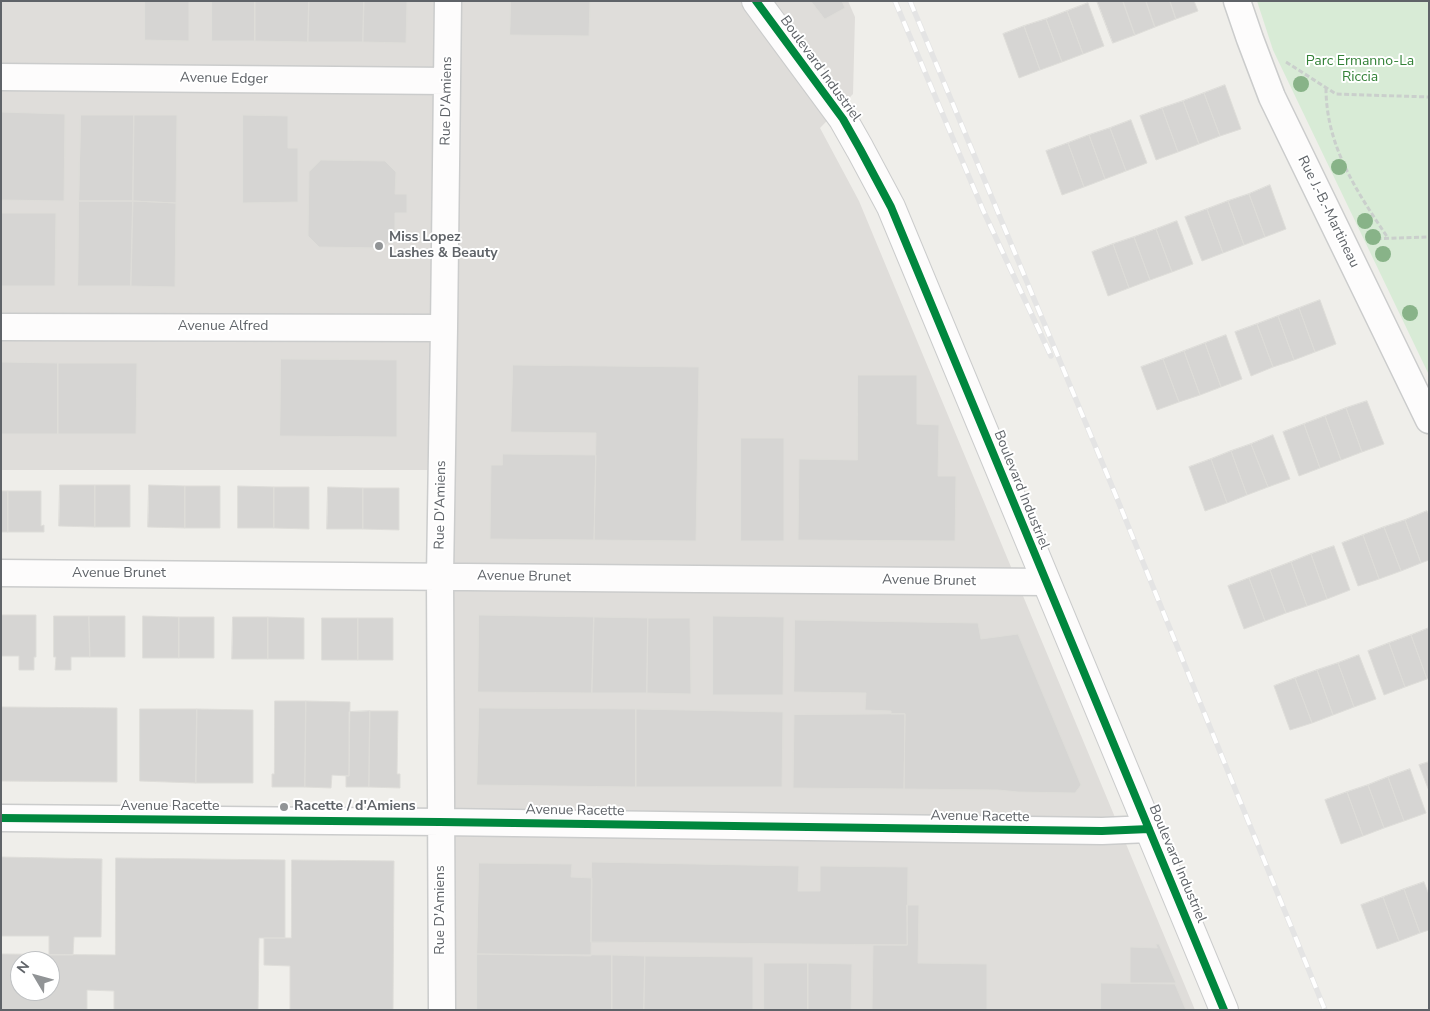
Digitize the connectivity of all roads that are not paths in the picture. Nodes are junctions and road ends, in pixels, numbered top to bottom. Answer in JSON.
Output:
{"nodes":[{"id":1,"x":448,"y":1,"type":"edge"},
{"id":2,"x":756,"y":1,"type":"edge"},
{"id":3,"x":1237,"y":1,"type":"edge"},
{"id":4,"x":1,"y":76,"type":"edge"},
{"id":5,"x":447,"y":81,"type":"junction"},
{"id":6,"x":1,"y":327,"type":"edge"},
{"id":7,"x":444,"y":328,"type":"junction"},
{"id":8,"x":1429,"y":420,"type":"edge"},
{"id":9,"x":1,"y":573,"type":"edge"},
{"id":10,"x":440,"y":576,"type":"junction"},
{"id":11,"x":1046,"y":582,"type":"junction"},
{"id":12,"x":1,"y":818,"type":"edge"},
{"id":13,"x":440,"y":822,"type":"junction"},
{"id":14,"x":1149,"y":830,"type":"junction"},
{"id":15,"x":442,"y":1010,"type":"edge"},
{"id":16,"x":1224,"y":1010,"type":"edge"}],
"edges":[{"from":1,"to":5,"type":"street","name":"Rue D'Amiens"},
{"from":2,"to":11,"type":"street","name":"Boulevard Industriel"},
{"from":3,"to":8,"type":"street","name":"Rue J.-B.-Martineau"},
{"from":4,"to":5,"type":"street","name":"Avenue Edger"},
{"from":5,"to":7,"type":"street","name":"Rue D'Amiens"},
{"from":6,"to":7,"type":"street","name":"Avenue Alfred"},
{"from":7,"to":10,"type":"street","name":"Rue D'Amiens"},
{"from":9,"to":10,"type":"street","name":"Avenue Brunet"},
{"from":10,"to":11,"type":"street","name":"Avenue Brunet"},
{"from":10,"to":13,"type":"street","name":"Rue D'Amiens"},
{"from":11,"to":14,"type":"street","name":"Boulevard Industriel"},
{"from":12,"to":13,"type":"street","name":"Avenue Racette"},
{"from":13,"to":14,"type":"street","name":"Avenue Racette"},
{"from":13,"to":15,"type":"street","name":"Rue D'Amiens"},
{"from":14,"to":16,"type":"street","name":"Boulevard Industriel"}]}
